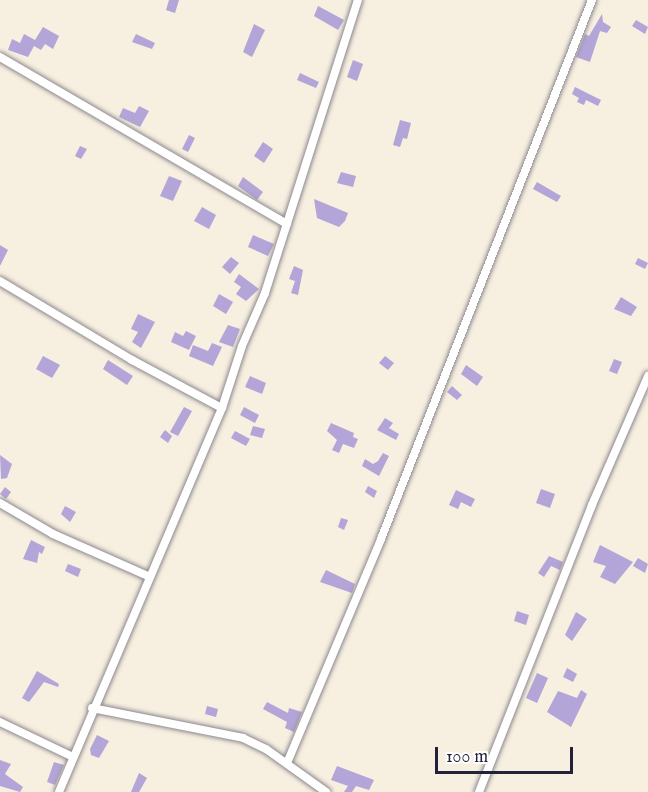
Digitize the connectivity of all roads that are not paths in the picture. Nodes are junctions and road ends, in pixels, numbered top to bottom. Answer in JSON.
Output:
{"nodes":[{"id":1,"x":358,"y":0,"type":"edge"},
{"id":2,"x":592,"y":0,"type":"edge"},
{"id":3,"x":0,"y":57,"type":"edge"},
{"id":4,"x":287,"y":224,"type":"junction"},
{"id":5,"x":0,"y":281,"type":"edge"},
{"id":6,"x":648,"y":376,"type":"edge"},
{"id":7,"x":222,"y":408,"type":"junction"},
{"id":8,"x":0,"y":503,"type":"edge"},
{"id":9,"x":150,"y":577,"type":"junction"},
{"id":10,"x":92,"y":708,"type":"junction"},
{"id":11,"x":0,"y":722,"type":"edge"},
{"id":12,"x":73,"y":757,"type":"junction"},
{"id":13,"x":287,"y":764,"type":"junction"},
{"id":14,"x":59,"y":792,"type":"edge"},
{"id":15,"x":326,"y":792,"type":"edge"},
{"id":16,"x":479,"y":792,"type":"edge"}],
"edges":[{"from":1,"to":4,"type":"street"},
{"from":2,"to":13,"type":"street"},
{"from":3,"to":4,"type":"street"},
{"from":4,"to":7,"type":"street"},
{"from":5,"to":7,"type":"street"},
{"from":6,"to":16,"type":"street"},
{"from":7,"to":9,"type":"street"},
{"from":8,"to":9,"type":"street"},
{"from":9,"to":10,"type":"street"},
{"from":10,"to":12,"type":"street"},
{"from":10,"to":13,"type":"street"},
{"from":11,"to":12,"type":"street"},
{"from":12,"to":14,"type":"street"},
{"from":13,"to":15,"type":"street"}]}
